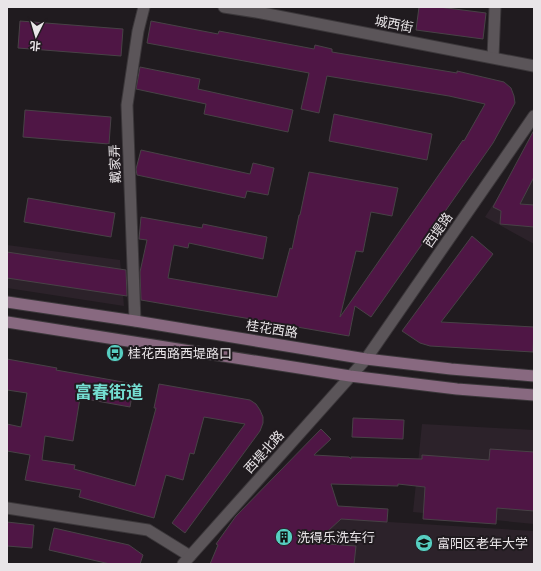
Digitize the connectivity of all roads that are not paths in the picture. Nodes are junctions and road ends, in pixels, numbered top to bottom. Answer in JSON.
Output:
{"nodes":[{"id":1,"x":144,"y":7,"type":"edge"},
{"id":2,"x":224,"y":7,"type":"edge"},
{"id":3,"x":495,"y":7,"type":"edge"},
{"id":4,"x":262,"y":10,"type":"edge"},
{"id":5,"x":492,"y":57,"type":"junction"},
{"id":6,"x":534,"y":66,"type":"edge"},
{"id":7,"x":534,"y":116,"type":"edge"},
{"id":8,"x":7,"y":302,"type":"edge"},
{"id":9,"x":135,"y":321,"type":"junction"},
{"id":10,"x":7,"y":322,"type":"edge"},
{"id":11,"x":366,"y":359,"type":"junction"},
{"id":12,"x":350,"y":376,"type":"junction"},
{"id":13,"x":534,"y":376,"type":"edge"},
{"id":14,"x":534,"y":395,"type":"edge"},
{"id":15,"x":7,"y":508,"type":"edge"},
{"id":16,"x":190,"y":556,"type":"junction"},
{"id":17,"x":183,"y":564,"type":"edge"}],
"edges":[{"from":1,"to":9,"type":"street","name":"戴家弄"},
{"from":2,"to":4,"type":"street","name":"城西街"},
{"from":3,"to":5,"type":"street"},
{"from":4,"to":5,"type":"street","name":"城西街"},
{"from":5,"to":6,"type":"street","name":"城西街"},
{"from":7,"to":11,"type":"street","name":"西堤路"},
{"from":8,"to":9,"type":"main road","name":"桂花西路"},
{"from":9,"to":11,"type":"main road","name":"桂花西路"},
{"from":10,"to":12,"type":"main road"},
{"from":11,"to":12,"type":"street","name":"西堤北路"},
{"from":11,"to":13,"type":"main road","name":"桂花西路"},
{"from":12,"to":14,"type":"main road"},
{"from":12,"to":16,"type":"street","name":"西堤北路"},
{"from":15,"to":16,"type":"street"},
{"from":16,"to":17,"type":"street","name":"西堤北路"}]}
